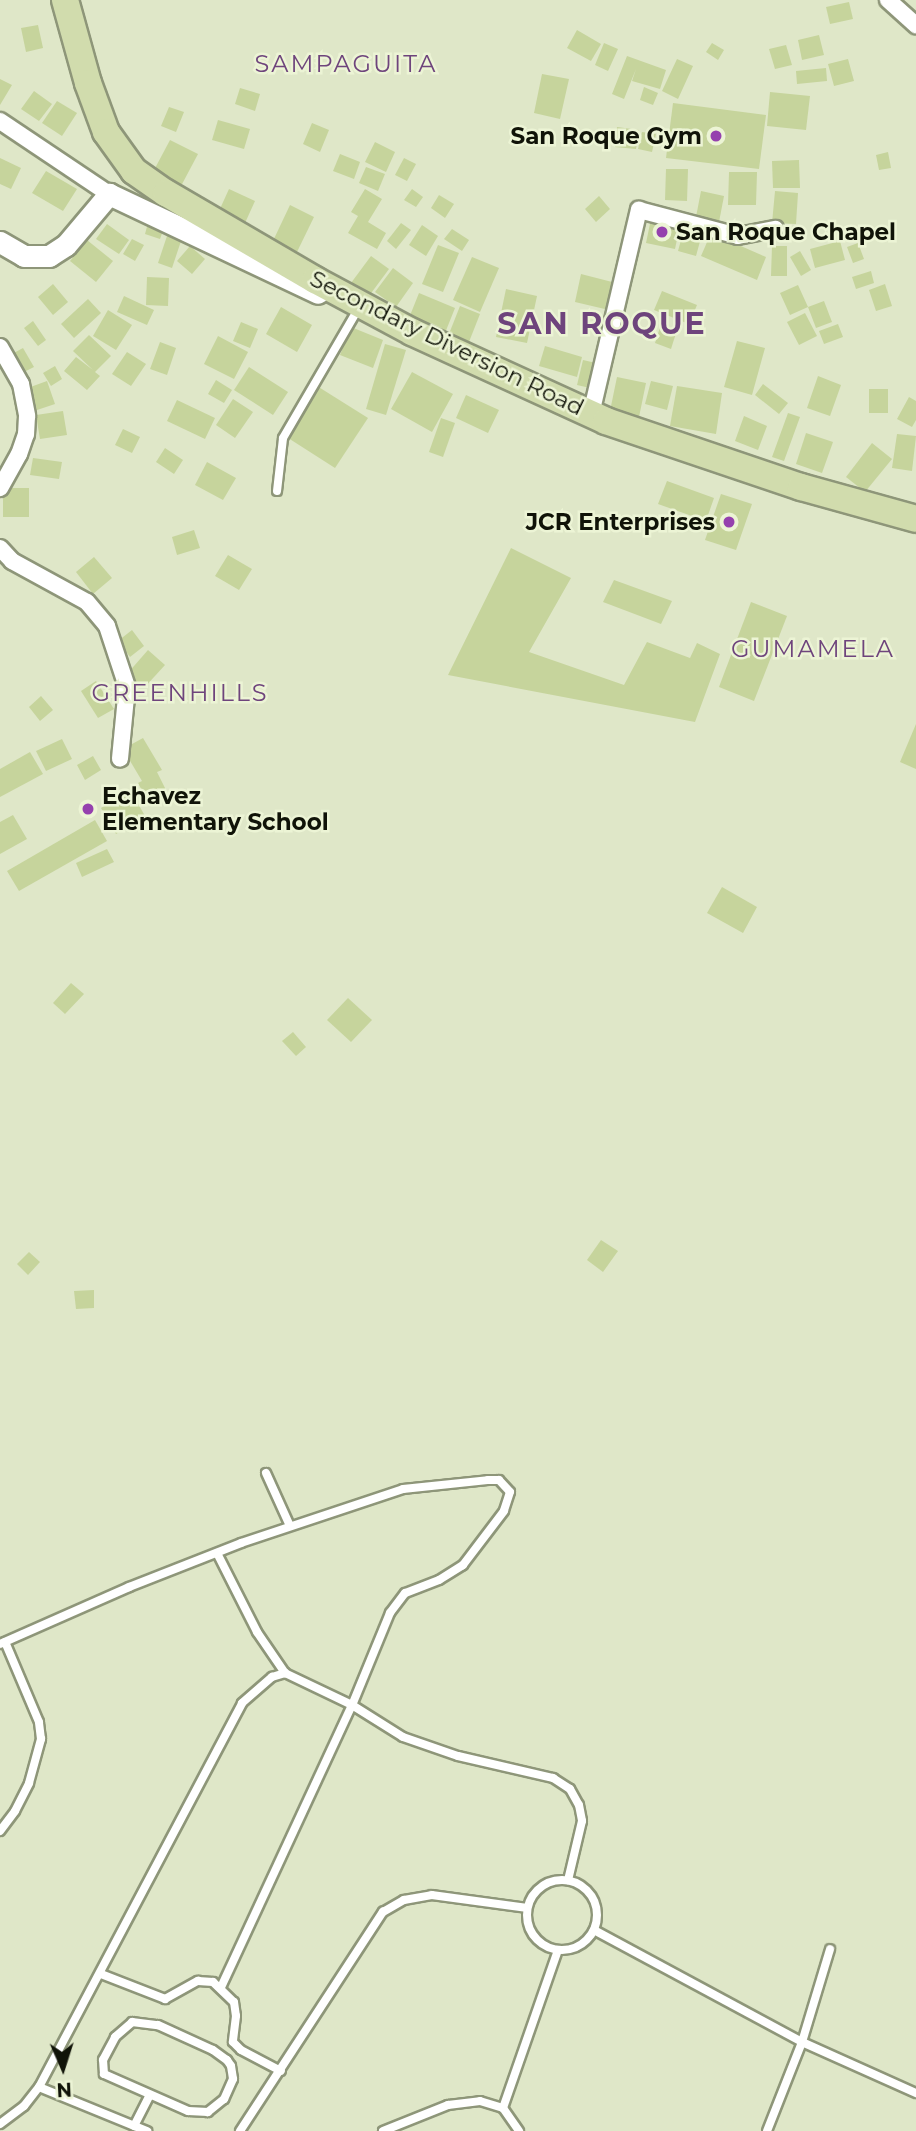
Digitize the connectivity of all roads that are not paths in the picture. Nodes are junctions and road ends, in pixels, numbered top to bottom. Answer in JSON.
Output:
{"nodes":[{"id":1,"x":65,"y":0,"type":"edge"},
{"id":2,"x":888,"y":0,"type":"edge"},
{"id":3,"x":916,"y":25,"type":"edge"},
{"id":4,"x":0,"y":121,"type":"edge"},
{"id":5,"x":109,"y":194,"type":"junction"},
{"id":6,"x":775,"y":229,"type":"dead end"},
{"id":7,"x":0,"y":242,"type":"edge"},
{"id":8,"x":356,"y":302,"type":"junction"},
{"id":9,"x":0,"y":347,"type":"edge"},
{"id":10,"x":591,"y":414,"type":"junction"},
{"id":11,"x":0,"y":488,"type":"edge"},
{"id":12,"x":277,"y":491,"type":"dead end"},
{"id":13,"x":916,"y":519,"type":"edge"},
{"id":14,"x":0,"y":548,"type":"edge"},
{"id":15,"x":120,"y":759,"type":"dead end"},
{"id":16,"x":266,"y":1473,"type":"dead end"},
{"id":17,"x":290,"y":1526,"type":"junction"},
{"id":18,"x":217,"y":1553,"type":"junction"},
{"id":19,"x":2,"y":1643,"type":"edge"},
{"id":20,"x":285,"y":1673,"type":"junction"},
{"id":21,"x":352,"y":1706,"type":"junction"},
{"id":22,"x":0,"y":1831,"type":"edge"},
{"id":23,"x":568,"y":1880,"type":"junction"},
{"id":24,"x":527,"y":1908,"type":"junction"},
{"id":25,"x":594,"y":1930,"type":"junction"},
{"id":26,"x":830,"y":1949,"type":"dead end"},
{"id":27,"x":558,"y":1950,"type":"junction"},
{"id":28,"x":101,"y":1974,"type":"junction"},
{"id":29,"x":221,"y":1987,"type":"junction"},
{"id":30,"x":802,"y":2042,"type":"junction"},
{"id":31,"x":281,"y":2071,"type":"junction"},
{"id":32,"x":40,"y":2087,"type":"junction"},
{"id":33,"x":916,"y":2093,"type":"edge"},
{"id":34,"x":150,"y":2095,"type":"junction"},
{"id":35,"x":503,"y":2108,"type":"junction"},
{"id":36,"x":0,"y":2124,"type":"edge"},
{"id":37,"x":134,"y":2126,"type":"junction"},
{"id":38,"x":148,"y":2131,"type":"edge"},
{"id":39,"x":240,"y":2131,"type":"edge"},
{"id":40,"x":383,"y":2131,"type":"edge"},
{"id":41,"x":519,"y":2131,"type":"edge"},
{"id":42,"x":767,"y":2131,"type":"edge"}],
"edges":[{"from":1,"to":8,"type":"main road","name":"Secondary Diversion Road"},
{"from":2,"to":3,"type":"street"},
{"from":4,"to":5,"type":"street"},
{"from":5,"to":7,"type":"street"},
{"from":5,"to":8,"type":"street"},
{"from":6,"to":10,"type":"street"},
{"from":8,"to":10,"type":"main road","name":"Secondary Diversion Road"},
{"from":8,"to":12,"type":"lane"},
{"from":9,"to":11,"type":"street"},
{"from":10,"to":13,"type":"main road","name":"Secondary Diversion Road"},
{"from":14,"to":15,"type":"street"},
{"from":16,"to":17,"type":"lane"},
{"from":17,"to":18,"type":"lane"},
{"from":17,"to":21,"type":"lane"},
{"from":18,"to":19,"type":"lane"},
{"from":18,"to":20,"type":"lane"},
{"from":19,"to":22,"type":"lane"},
{"from":20,"to":21,"type":"lane"},
{"from":20,"to":28,"type":"lane"},
{"from":21,"to":23,"type":"lane"},
{"from":21,"to":29,"type":"lane"},
{"from":23,"to":24,"type":"lane"},
{"from":23,"to":25,"type":"lane"},
{"from":24,"to":27,"type":"lane"},
{"from":24,"to":31,"type":"lane"},
{"from":25,"to":27,"type":"lane"},
{"from":25,"to":30,"type":"lane"},
{"from":26,"to":30,"type":"lane"},
{"from":27,"to":35,"type":"lane"},
{"from":28,"to":29,"type":"lane"},
{"from":28,"to":32,"type":"lane"},
{"from":29,"to":31,"type":"lane"},
{"from":30,"to":33,"type":"lane"},
{"from":30,"to":42,"type":"lane"},
{"from":31,"to":39,"type":"lane"},
{"from":32,"to":36,"type":"lane"},
{"from":32,"to":37,"type":"lane"},
{"from":34,"to":34,"type":"lane"},
{"from":34,"to":37,"type":"lane"},
{"from":35,"to":40,"type":"lane"},
{"from":35,"to":41,"type":"lane"},
{"from":37,"to":38,"type":"lane"}]}
